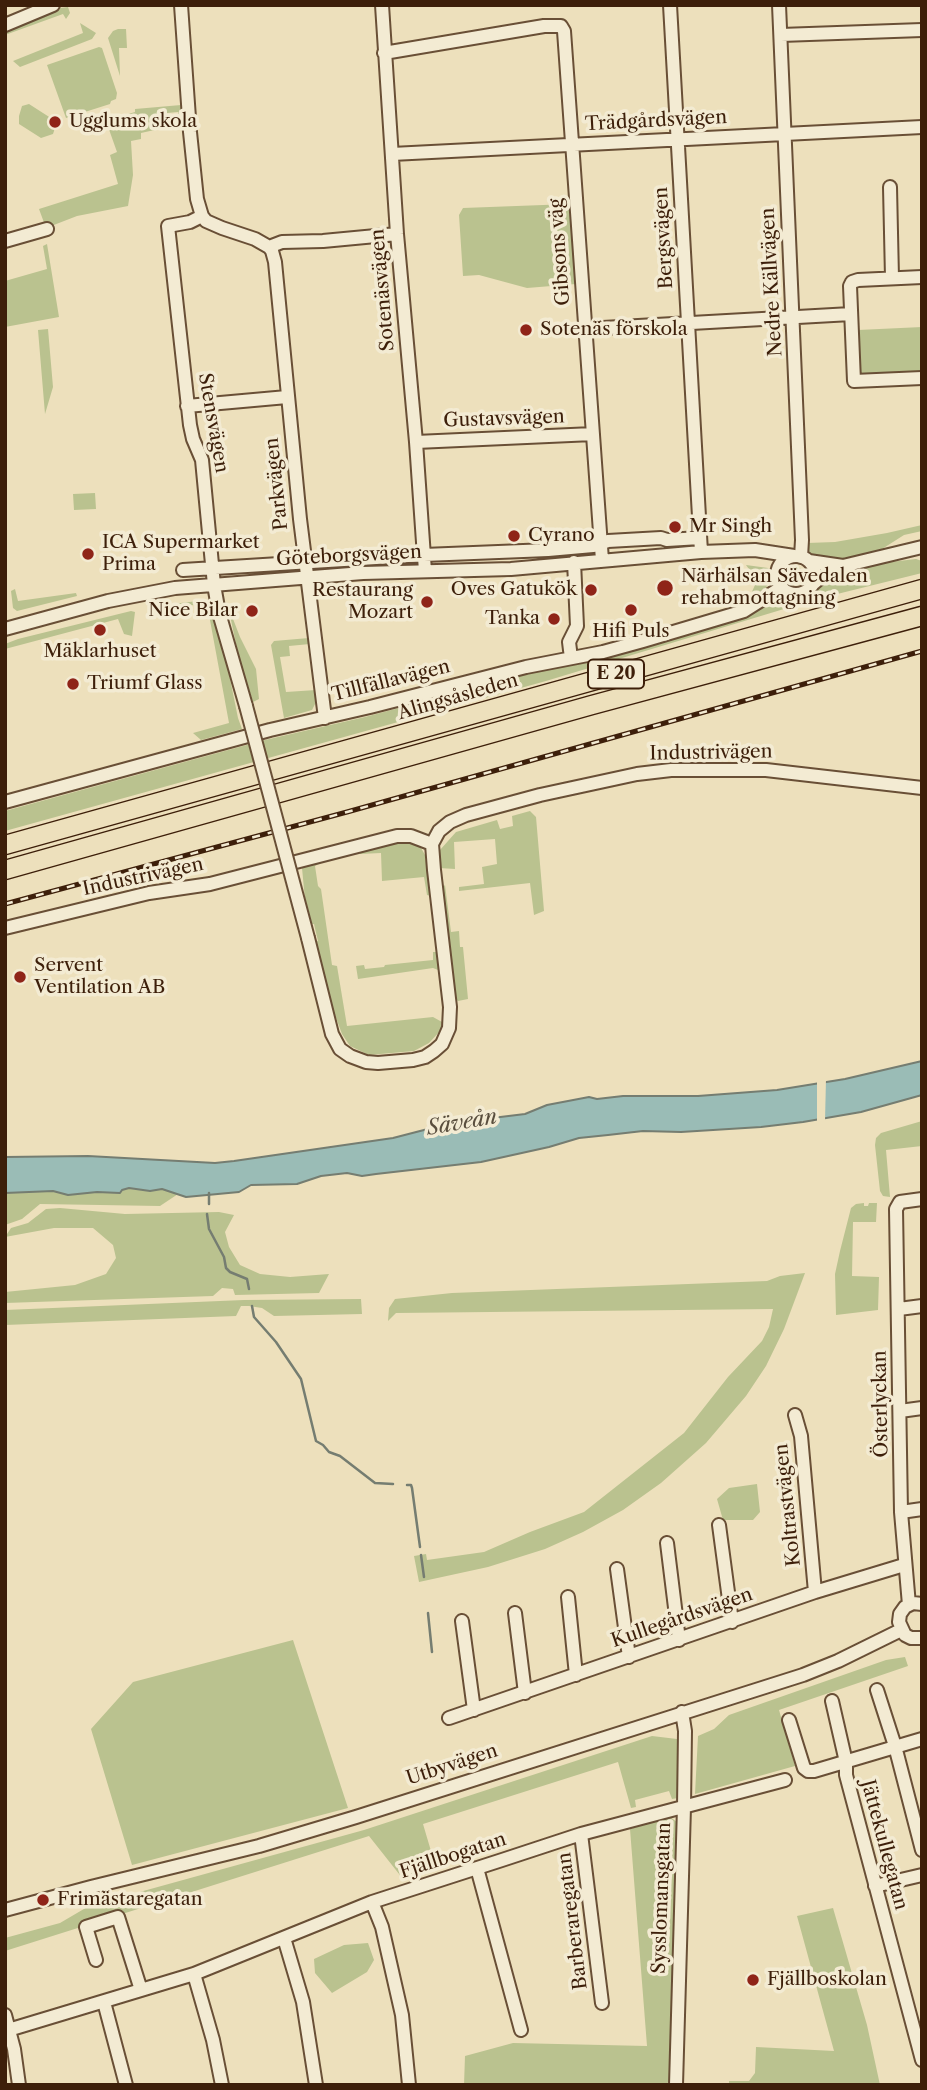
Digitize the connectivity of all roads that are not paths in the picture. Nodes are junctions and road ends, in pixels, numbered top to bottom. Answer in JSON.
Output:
{"nodes":[{"id":1,"x":53,"y":5,"type":"edge"},
{"id":2,"x":181,"y":5,"type":"edge"},
{"id":3,"x":382,"y":5,"type":"edge"},
{"id":4,"x":670,"y":5,"type":"edge"},
{"id":5,"x":779,"y":5,"type":"edge"},
{"id":6,"x":5,"y":25,"type":"edge"},
{"id":7,"x":922,"y":30,"type":"edge"},
{"id":8,"x":781,"y":35,"type":"junction"},
{"id":9,"x":384,"y":53,"type":"junction"},
{"id":10,"x":922,"y":127,"type":"edge"},
{"id":11,"x":785,"y":134,"type":"junction"},
{"id":12,"x":678,"y":139,"type":"junction"},
{"id":13,"x":571,"y":144,"type":"junction"},
{"id":14,"x":392,"y":154,"type":"junction"},
{"id":15,"x":890,"y":187,"type":"dead end"},
{"id":16,"x":202,"y":216,"type":"junction"},
{"id":17,"x":47,"y":229,"type":"dead end"},
{"id":18,"x":397,"y":234,"type":"junction"},
{"id":19,"x":5,"y":241,"type":"edge"},
{"id":20,"x":269,"y":247,"type":"junction"},
{"id":21,"x":922,"y":277,"type":"edge"},
{"id":22,"x":892,"y":278,"type":"junction"},
{"id":23,"x":851,"y":314,"type":"junction"},
{"id":24,"x":793,"y":318,"type":"junction"},
{"id":25,"x":688,"y":323,"type":"junction"},
{"id":26,"x":585,"y":329,"type":"junction"},
{"id":27,"x":922,"y":378,"type":"edge"},
{"id":28,"x":287,"y":397,"type":"junction"},
{"id":29,"x":187,"y":406,"type":"junction"},
{"id":30,"x":593,"y":434,"type":"junction"},
{"id":31,"x":416,"y":442,"type":"junction"},
{"id":32,"x":700,"y":538,"type":"junction"},
{"id":33,"x":601,"y":544,"type":"junction"},
{"id":34,"x":922,"y":547,"type":"edge"},
{"id":35,"x":748,"y":551,"type":"junction"},
{"id":36,"x":701,"y":552,"type":"junction"},
{"id":37,"x":424,"y":555,"type":"junction"},
{"id":38,"x":801,"y":558,"type":"junction"},
{"id":39,"x":602,"y":560,"type":"junction"},
{"id":40,"x":305,"y":562,"type":"junction"},
{"id":41,"x":574,"y":562,"type":"junction"},
{"id":42,"x":842,"y":566,"type":"junction"},
{"id":43,"x":211,"y":568,"type":"junction"},
{"id":44,"x":183,"y":570,"type":"dead end"},
{"id":45,"x":425,"y":571,"type":"junction"},
{"id":46,"x":777,"y":574,"type":"junction"},
{"id":47,"x":307,"y":577,"type":"junction"},
{"id":48,"x":813,"y":584,"type":"junction"},
{"id":49,"x":214,"y":585,"type":"junction"},
{"id":50,"x":782,"y":587,"type":"junction"},
{"id":51,"x":922,"y":589,"type":"edge"},
{"id":52,"x":922,"y":616,"type":"edge"},
{"id":53,"x":6,"y":627,"type":"edge"},
{"id":54,"x":571,"y":658,"type":"junction"},
{"id":55,"x":325,"y":718,"type":"junction"},
{"id":56,"x":922,"y":788,"type":"edge"},
{"id":57,"x":5,"y":802,"type":"edge"},
{"id":58,"x":432,"y":844,"type":"junction"},
{"id":59,"x":5,"y":845,"type":"edge"},
{"id":60,"x":5,"y":870,"type":"edge"},
{"id":61,"x":5,"y":928,"type":"edge"},
{"id":62,"x":922,"y":1199,"type":"edge"},
{"id":63,"x":922,"y":1306,"type":"edge"},
{"id":64,"x":899,"y":1309,"type":"junction"},
{"id":65,"x":922,"y":1408,"type":"edge"},
{"id":66,"x":900,"y":1411,"type":"junction"},
{"id":67,"x":795,"y":1415,"type":"dead end"},
{"id":68,"x":922,"y":1509,"type":"edge"},
{"id":69,"x":901,"y":1512,"type":"junction"},
{"id":70,"x":719,"y":1525,"type":"dead end"},
{"id":71,"x":667,"y":1543,"type":"dead end"},
{"id":72,"x":904,"y":1565,"type":"junction"},
{"id":73,"x":617,"y":1569,"type":"dead end"},
{"id":74,"x":816,"y":1592,"type":"junction"},
{"id":75,"x":568,"y":1597,"type":"dead end"},
{"id":76,"x":915,"y":1604,"type":"edge"},
{"id":77,"x":515,"y":1613,"type":"dead end"},
{"id":78,"x":462,"y":1621,"type":"dead end"},
{"id":79,"x":732,"y":1622,"type":"junction"},
{"id":80,"x":901,"y":1630,"type":"junction"},
{"id":81,"x":922,"y":1639,"type":"edge"},
{"id":82,"x":679,"y":1640,"type":"junction"},
{"id":83,"x":629,"y":1657,"type":"junction"},
{"id":84,"x":576,"y":1675,"type":"junction"},
{"id":85,"x":877,"y":1690,"type":"dead end"},
{"id":86,"x":525,"y":1693,"type":"junction"},
{"id":87,"x":832,"y":1700,"type":"dead end"},
{"id":88,"x":474,"y":1710,"type":"junction"},
{"id":89,"x":682,"y":1712,"type":"junction"},
{"id":90,"x":449,"y":1718,"type":"dead end"},
{"id":91,"x":789,"y":1720,"type":"dead end"},
{"id":92,"x":922,"y":1739,"type":"edge"},
{"id":93,"x":895,"y":1746,"type":"junction"},
{"id":94,"x":846,"y":1762,"type":"junction"},
{"id":95,"x":785,"y":1780,"type":"dead end"},
{"id":96,"x":684,"y":1807,"type":"junction"},
{"id":97,"x":582,"y":1835,"type":"junction"},
{"id":98,"x":922,"y":1850,"type":"edge"},
{"id":99,"x":477,"y":1868,"type":"junction"},
{"id":100,"x":922,"y":1875,"type":"edge"},
{"id":101,"x":875,"y":1886,"type":"junction"},
{"id":102,"x":372,"y":1902,"type":"junction"},
{"id":103,"x":5,"y":1910,"type":"edge"},
{"id":104,"x":284,"y":1938,"type":"junction"},
{"id":105,"x":96,"y":1960,"type":"dead end"},
{"id":106,"x":194,"y":1974,"type":"junction"},
{"id":107,"x":141,"y":1990,"type":"junction"},
{"id":108,"x":104,"y":2002,"type":"junction"},
{"id":109,"x":602,"y":2003,"type":"dead end"},
{"id":110,"x":5,"y":2015,"type":"edge"},
{"id":111,"x":521,"y":2030,"type":"dead end"},
{"id":112,"x":8,"y":2031,"type":"edge"},
{"id":113,"x":922,"y":2060,"type":"edge"},
{"id":114,"x":19,"y":2085,"type":"edge"},
{"id":115,"x":125,"y":2085,"type":"edge"},
{"id":116,"x":222,"y":2085,"type":"edge"},
{"id":117,"x":316,"y":2085,"type":"edge"},
{"id":118,"x":409,"y":2085,"type":"edge"},
{"id":119,"x":676,"y":2085,"type":"edge"}],
"edges":[{"from":1,"to":6,"type":"street"},
{"from":2,"to":16,"type":"street"},
{"from":3,"to":9,"type":"street","name":"Sotenäsvägen"},
{"from":4,"to":12,"type":"street","name":"Bergsvägen"},
{"from":5,"to":8,"type":"street","name":"Nedre Källvägen"},
{"from":7,"to":8,"type":"street"},
{"from":8,"to":11,"type":"street","name":"Nedre Källvägen"},
{"from":9,"to":13,"type":"street","name":"Gibsons väg"},
{"from":9,"to":14,"type":"street","name":"Sotenäsvägen"},
{"from":10,"to":11,"type":"street","name":"Trädgårdsvägen"},
{"from":11,"to":12,"type":"street","name":"Trädgårdsvägen"},
{"from":11,"to":24,"type":"street","name":"Nedre Källvägen"},
{"from":12,"to":13,"type":"street","name":"Trädgårdsvägen"},
{"from":12,"to":25,"type":"street","name":"Bergsvägen"},
{"from":13,"to":14,"type":"street","name":"Trädgårdsvägen"},
{"from":13,"to":26,"type":"street","name":"Gibsons väg"},
{"from":14,"to":18,"type":"street","name":"Sotenäsvägen"},
{"from":15,"to":22,"type":"street"},
{"from":16,"to":20,"type":"street"},
{"from":16,"to":29,"type":"street","name":"Stensvägen"},
{"from":17,"to":19,"type":"street"},
{"from":18,"to":20,"type":"street"},
{"from":18,"to":31,"type":"street","name":"Sotenäsvägen"},
{"from":20,"to":28,"type":"street","name":"Parkvägen"},
{"from":21,"to":22,"type":"street"},
{"from":22,"to":23,"type":"street"},
{"from":23,"to":24,"type":"street"},
{"from":23,"to":27,"type":"street"},
{"from":24,"to":25,"type":"street"},
{"from":24,"to":38,"type":"street","name":"Nedre Källvägen"},
{"from":25,"to":26,"type":"street"},
{"from":25,"to":32,"type":"street","name":"Bergsvägen"},
{"from":26,"to":30,"type":"street","name":"Gibsons väg"},
{"from":28,"to":29,"type":"street"},
{"from":28,"to":40,"type":"street","name":"Parkvägen"},
{"from":29,"to":43,"type":"street","name":"Stensvägen"},
{"from":30,"to":31,"type":"street","name":"Gustavsvägen"},
{"from":30,"to":33,"type":"street","name":"Gibsons väg"},
{"from":31,"to":37,"type":"street","name":"Sotenäsvägen"},
{"from":32,"to":33,"type":"street","name":"Göteborgsvägen"},
{"from":32,"to":36,"type":"street","name":"Bergsvägen"},
{"from":33,"to":37,"type":"street","name":"Göteborgsvägen"},
{"from":33,"to":39,"type":"street","name":"Gibsons väg"},
{"from":34,"to":42,"type":"street","name":"Göteborgsvägen"},
{"from":35,"to":36,"type":"street","name":"Göteborgsvägen"},
{"from":35,"to":38,"type":"street","name":"Göteborgsvägen"},
{"from":35,"to":46,"type":"street"},
{"from":36,"to":39,"type":"street","name":"Göteborgsvägen"},
{"from":37,"to":40,"type":"street","name":"Göteborgsvägen"},
{"from":37,"to":45,"type":"street","name":"Sotenäsvägen"},
{"from":38,"to":42,"type":"street","name":"Göteborgsvägen"},
{"from":38,"to":46,"type":"street"},
{"from":38,"to":48,"type":"street"},
{"from":39,"to":41,"type":"street","name":"Göteborgsvägen"},
{"from":40,"to":43,"type":"street","name":"Göteborgsvägen"},
{"from":40,"to":47,"type":"street","name":"Parkvägen"},
{"from":41,"to":45,"type":"street","name":"Göteborgsvägen"},
{"from":41,"to":54,"type":"street"},
{"from":42,"to":48,"type":"street","name":"Göteborgsvägen"},
{"from":43,"to":44,"type":"street","name":"Göteborgsvägen"},
{"from":43,"to":49,"type":"street","name":"Stensvägen"},
{"from":45,"to":47,"type":"street","name":"Göteborgsvägen"},
{"from":46,"to":50,"type":"street"},
{"from":47,"to":49,"type":"street","name":"Göteborgsvägen"},
{"from":47,"to":55,"type":"street","name":"Parkvägen"},
{"from":48,"to":50,"type":"street"},
{"from":49,"to":53,"type":"street","name":"Göteborgsvägen"},
{"from":49,"to":58,"type":"street","bridge":true},
{"from":50,"to":54,"type":"street","name":"Tillfällavägen"},
{"from":51,"to":59,"type":"highway","name":"Alingsåsleden","number":"E 20"},
{"from":52,"to":60,"type":"highway","number":"E 20"},
{"from":54,"to":55,"type":"street","name":"Tillfällavägen"},
{"from":55,"to":57,"type":"street","name":"Tillfällavägen"},
{"from":56,"to":58,"type":"street","name":"Industrivägen"},
{"from":58,"to":61,"type":"street","name":"Industrivägen"},
{"from":62,"to":64,"type":"street","name":"Österlyckan"},
{"from":63,"to":64,"type":"street"},
{"from":64,"to":66,"type":"street","name":"Österlyckan"},
{"from":65,"to":66,"type":"street"},
{"from":66,"to":69,"type":"street","name":"Österlyckan"},
{"from":67,"to":74,"type":"street","name":"Koltrastvägen"},
{"from":68,"to":69,"type":"street"},
{"from":69,"to":72,"type":"street","name":"Österlyckan"},
{"from":70,"to":79,"type":"street"},
{"from":71,"to":82,"type":"street"},
{"from":72,"to":74,"type":"street","name":"Kullegårdsvägen"},
{"from":72,"to":76,"type":"street","name":"Österlyckan"},
{"from":73,"to":83,"type":"street"},
{"from":74,"to":79,"type":"street","name":"Kullegårdsvägen"},
{"from":75,"to":84,"type":"street"},
{"from":76,"to":80,"type":"street"},
{"from":77,"to":86,"type":"street"},
{"from":78,"to":88,"type":"street"},
{"from":79,"to":82,"type":"street","name":"Kullegårdsvägen"},
{"from":80,"to":81,"type":"street"},
{"from":80,"to":89,"type":"street","name":"Utbyvägen"},
{"from":82,"to":83,"type":"street","name":"Kullegårdsvägen"},
{"from":83,"to":84,"type":"street","name":"Kullegårdsvägen"},
{"from":84,"to":86,"type":"street","name":"Kullegårdsvägen"},
{"from":85,"to":93,"type":"street"},
{"from":86,"to":88,"type":"street","name":"Kullegårdsvägen"},
{"from":87,"to":94,"type":"street","name":"Jättekullegatan"},
{"from":88,"to":90,"type":"street","name":"Kullegårdsvägen"},
{"from":89,"to":96,"type":"street","name":"Sysslomansgatan"},
{"from":89,"to":103,"type":"street","name":"Utbyvägen"},
{"from":91,"to":94,"type":"street"},
{"from":92,"to":93,"type":"street"},
{"from":93,"to":94,"type":"street"},
{"from":93,"to":98,"type":"street"},
{"from":94,"to":101,"type":"street","name":"Jättekullegatan"},
{"from":95,"to":96,"type":"street","name":"Fjällbogatan"},
{"from":96,"to":97,"type":"street","name":"Fjällbogatan"},
{"from":96,"to":119,"type":"street","name":"Sysslomansgatan"},
{"from":97,"to":99,"type":"street","name":"Fjällbogatan"},
{"from":97,"to":109,"type":"street","name":"Barberaregatan"},
{"from":99,"to":102,"type":"street","name":"Fjällbogatan"},
{"from":99,"to":111,"type":"street"},
{"from":100,"to":101,"type":"street"},
{"from":101,"to":113,"type":"street","name":"Jättekullegatan"},
{"from":102,"to":104,"type":"street","name":"Fjällbogatan"},
{"from":102,"to":118,"type":"street"},
{"from":104,"to":106,"type":"street","name":"Fjällbogatan"},
{"from":104,"to":117,"type":"street"},
{"from":105,"to":107,"type":"street"},
{"from":106,"to":107,"type":"street","name":"Fjällbogatan"},
{"from":106,"to":116,"type":"street"},
{"from":107,"to":108,"type":"street","name":"Fjällbogatan"},
{"from":108,"to":112,"type":"street","name":"Fjällbogatan"},
{"from":108,"to":115,"type":"street"},
{"from":110,"to":112,"type":"street"},
{"from":112,"to":114,"type":"street"}]}
